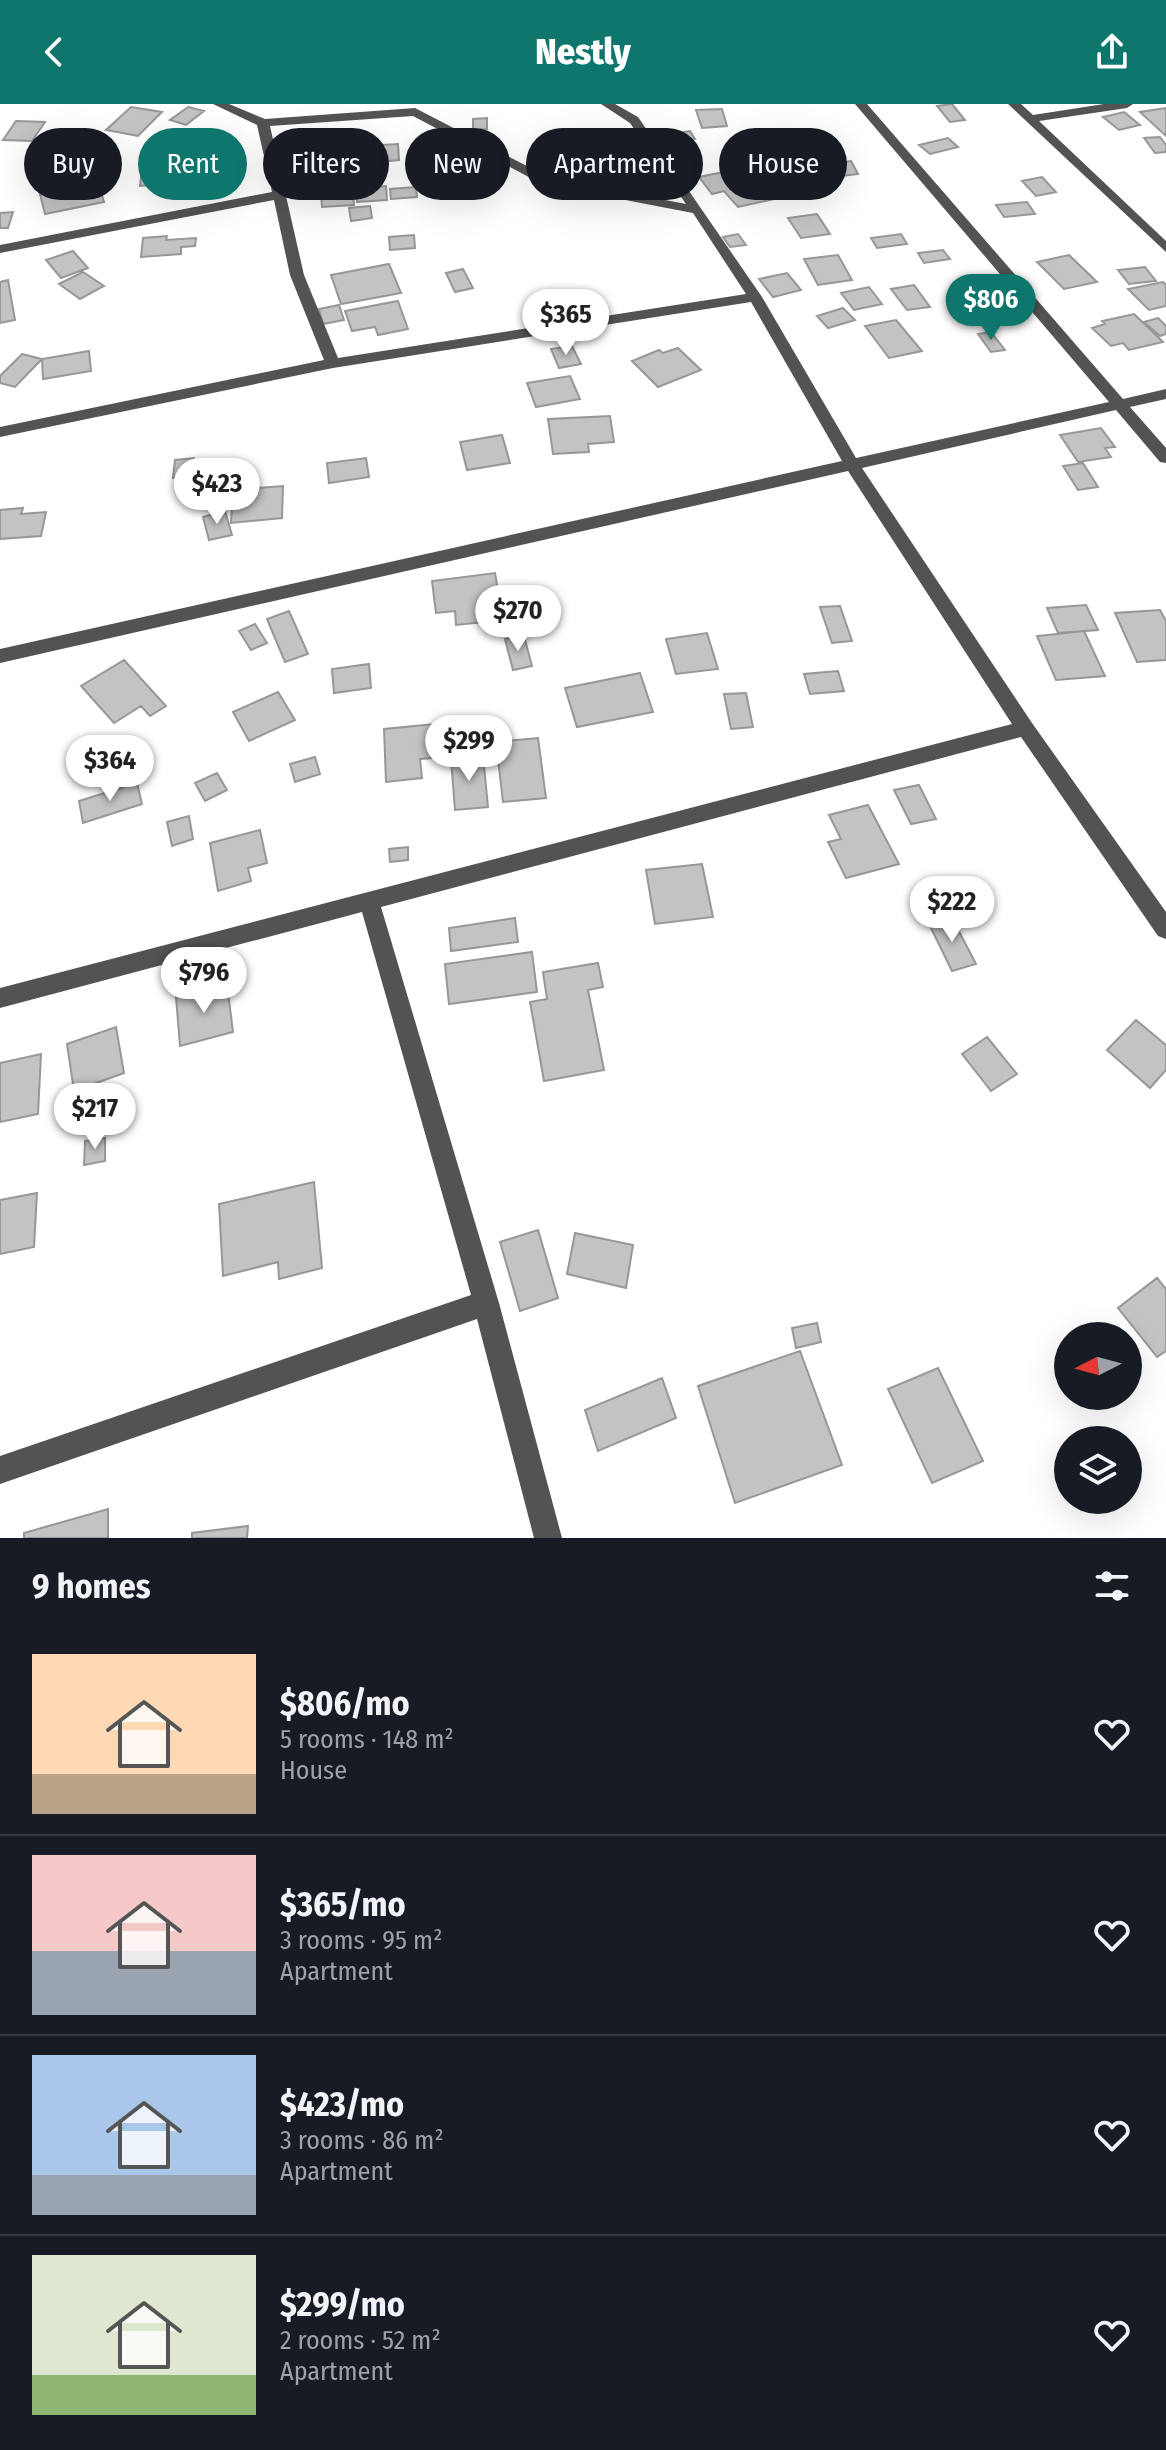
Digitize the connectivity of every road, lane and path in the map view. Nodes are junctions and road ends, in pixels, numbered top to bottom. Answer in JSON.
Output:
{"nodes":[{"id":1,"x":219,"y":104,"type":"edge"},
{"id":2,"x":607,"y":104,"type":"edge"},
{"id":3,"x":861,"y":104,"type":"edge"},
{"id":4,"x":1014,"y":104,"type":"edge"},
{"id":5,"x":1127,"y":104,"type":"edge"},
{"id":6,"x":636,"y":112,"type":"edge"},
{"id":7,"x":1030,"y":119,"type":"junction"},
{"id":8,"x":263,"y":123,"type":"junction"},
{"id":9,"x":264,"y":128,"type":"edge"},
{"id":10,"x":263,"y":198,"type":"edge"},
{"id":11,"x":280,"y":200,"type":"edge"},
{"id":12,"x":697,"y":210,"type":"junction"},
{"id":13,"x":1166,"y":248,"type":"edge"},
{"id":14,"x":0,"y":249,"type":"edge"},
{"id":15,"x":755,"y":297,"type":"junction"},
{"id":16,"x":333,"y":363,"type":"junction"},
{"id":17,"x":1166,"y":394,"type":"edge"},
{"id":18,"x":1117,"y":403,"type":"junction"},
{"id":19,"x":0,"y":432,"type":"edge"},
{"id":20,"x":1166,"y":458,"type":"edge"},
{"id":21,"x":853,"y":466,"type":"junction"},
{"id":22,"x":0,"y":656,"type":"edge"},
{"id":23,"x":1025,"y":728,"type":"junction"},
{"id":24,"x":369,"y":901,"type":"junction"},
{"id":25,"x":1166,"y":929,"type":"edge"},
{"id":26,"x":0,"y":998,"type":"edge"},
{"id":27,"x":486,"y":1303,"type":"junction"},
{"id":28,"x":0,"y":1470,"type":"edge"},
{"id":29,"x":548,"y":1538,"type":"edge"}],
"edges":[{"from":1,"to":8,"type":"street"},
{"from":2,"to":6,"type":"street"},
{"from":3,"to":18,"type":"street"},
{"from":4,"to":7,"type":"street"},
{"from":5,"to":7,"type":"street"},
{"from":6,"to":12,"type":"street"},
{"from":7,"to":13,"type":"street"},
{"from":8,"to":9,"type":"street"},
{"from":8,"to":12,"type":"street"},
{"from":10,"to":14,"type":"street"},
{"from":11,"to":16,"type":"street"},
{"from":12,"to":15,"type":"street"},
{"from":15,"to":16,"type":"street"},
{"from":15,"to":21,"type":"street"},
{"from":16,"to":19,"type":"street"},
{"from":17,"to":18,"type":"street"},
{"from":18,"to":20,"type":"street"},
{"from":18,"to":21,"type":"street"},
{"from":21,"to":22,"type":"street"},
{"from":21,"to":23,"type":"street"},
{"from":23,"to":24,"type":"street"},
{"from":23,"to":25,"type":"street"},
{"from":24,"to":26,"type":"street"},
{"from":24,"to":27,"type":"street"},
{"from":27,"to":28,"type":"street"},
{"from":27,"to":29,"type":"street"}]}
